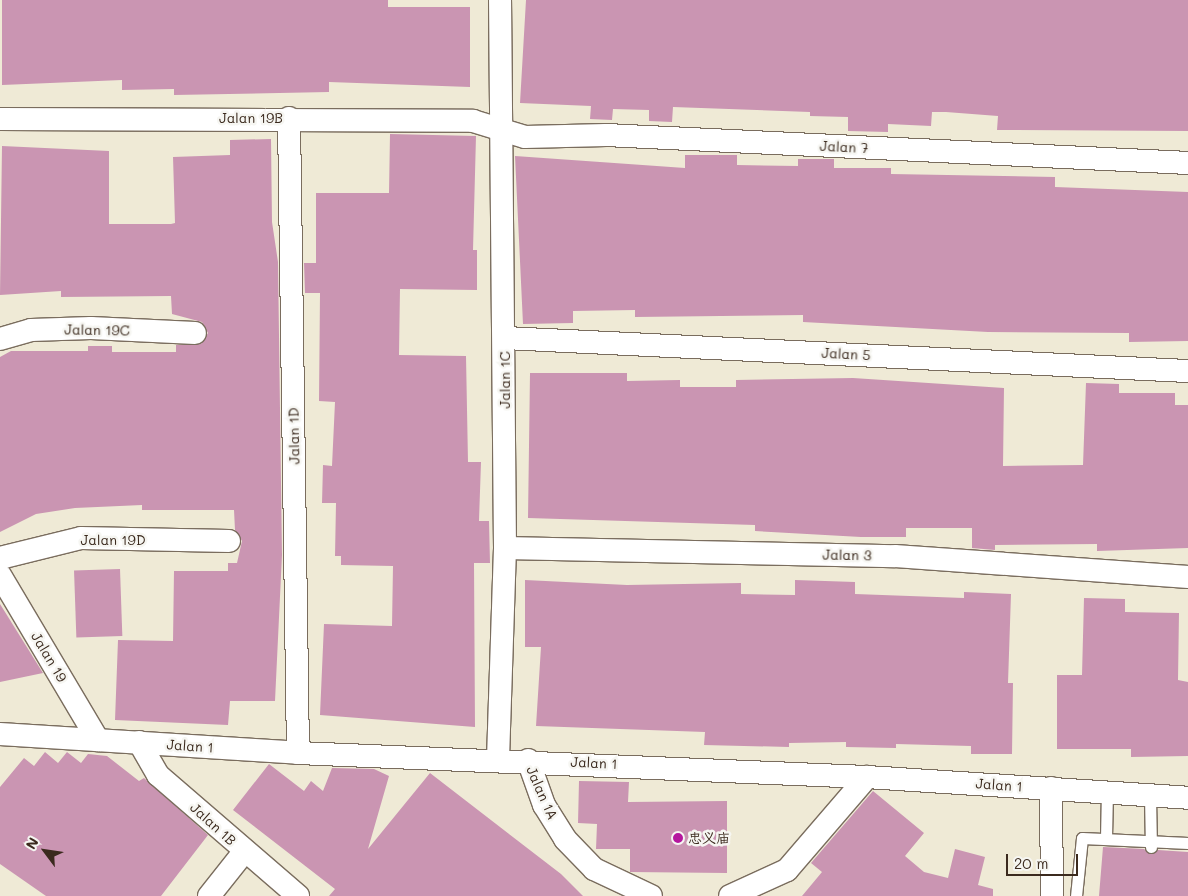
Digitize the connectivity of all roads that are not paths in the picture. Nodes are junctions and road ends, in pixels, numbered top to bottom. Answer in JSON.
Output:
{"nodes":[{"id":1,"x":500,"y":0,"type":"edge"},
{"id":2,"x":289,"y":118,"type":"junction"},
{"id":3,"x":0,"y":119,"type":"edge"},
{"id":4,"x":500,"y":129,"type":"junction"},
{"id":5,"x":1188,"y":163,"type":"edge"},
{"id":6,"x":195,"y":333,"type":"dead end"},
{"id":7,"x":505,"y":338,"type":"junction"},
{"id":8,"x":0,"y":339,"type":"edge"},
{"id":9,"x":1188,"y":371,"type":"edge"},
{"id":10,"x":229,"y":542,"type":"dead end"},
{"id":11,"x":505,"y":548,"type":"junction"},
{"id":12,"x":0,"y":558,"type":"edge"},
{"id":13,"x":0,"y":574,"type":"edge"},
{"id":14,"x":1188,"y":577,"type":"edge"},
{"id":15,"x":0,"y":734,"type":"edge"},
{"id":16,"x":98,"y":740,"type":"junction"},
{"id":17,"x":139,"y":742,"type":"junction"},
{"id":18,"x":298,"y":753,"type":"junction"},
{"id":19,"x":498,"y":759,"type":"junction"},
{"id":20,"x":528,"y":760,"type":"junction"},
{"id":21,"x":868,"y":777,"type":"junction"},
{"id":22,"x":1051,"y":788,"type":"junction"},
{"id":23,"x":1107,"y":792,"type":"junction"},
{"id":24,"x":1150,"y":796,"type":"junction"},
{"id":25,"x":1188,"y":798,"type":"edge"},
{"id":26,"x":1106,"y":838,"type":"junction"},
{"id":27,"x":1188,"y":843,"type":"edge"},
{"id":28,"x":1151,"y":844,"type":"junction"},
{"id":29,"x":244,"y":852,"type":"junction"},
{"id":30,"x":209,"y":896,"type":"edge"},
{"id":31,"x":298,"y":896,"type":"edge"},
{"id":32,"x":652,"y":896,"type":"edge"},
{"id":33,"x":730,"y":896,"type":"edge"},
{"id":34,"x":1052,"y":896,"type":"edge"},
{"id":35,"x":1076,"y":896,"type":"edge"}],
"edges":[{"from":1,"to":4,"type":"street","name":"Jalan 1C"},
{"from":2,"to":3,"type":"street","name":"Jalan 19B"},
{"from":2,"to":4,"type":"street","name":"Jalan 19B"},
{"from":2,"to":18,"type":"street","name":"Jalan 1D"},
{"from":4,"to":5,"type":"street","name":"Jalan 7"},
{"from":4,"to":7,"type":"street","name":"Jalan 1C"},
{"from":6,"to":8,"type":"street","name":"Jalan 19C"},
{"from":7,"to":9,"type":"street","name":"Jalan 5"},
{"from":7,"to":11,"type":"street","name":"Jalan 1C"},
{"from":10,"to":12,"type":"street","name":"Jalan 19D"},
{"from":11,"to":14,"type":"street","name":"Jalan 3"},
{"from":11,"to":19,"type":"street","name":"Jalan 1C"},
{"from":13,"to":16,"type":"street","name":"Jalan 19"},
{"from":15,"to":16,"type":"street","name":"Jalan 1"},
{"from":16,"to":17,"type":"street","name":"Jalan 1"},
{"from":17,"to":18,"type":"street","name":"Jalan 1"},
{"from":17,"to":29,"type":"street","name":"Jalan 1B"},
{"from":18,"to":19,"type":"street","name":"Jalan 1"},
{"from":19,"to":20,"type":"street","name":"Jalan 1"},
{"from":20,"to":21,"type":"street","name":"Jalan 1"},
{"from":20,"to":32,"type":"street","name":"Jalan 1A"},
{"from":21,"to":22,"type":"street","name":"Jalan 1"},
{"from":21,"to":33,"type":"street"},
{"from":22,"to":23,"type":"street","name":"Jalan 1"},
{"from":22,"to":34,"type":"street"},
{"from":23,"to":24,"type":"street","name":"Jalan 1"},
{"from":23,"to":26,"type":"lane"},
{"from":24,"to":25,"type":"street","name":"Jalan 1"},
{"from":24,"to":28,"type":"lane"},
{"from":26,"to":28,"type":"lane"},
{"from":26,"to":35,"type":"lane"},
{"from":27,"to":28,"type":"lane"},
{"from":29,"to":30,"type":"street"},
{"from":29,"to":31,"type":"street","name":"Jalan 1B"}]}
